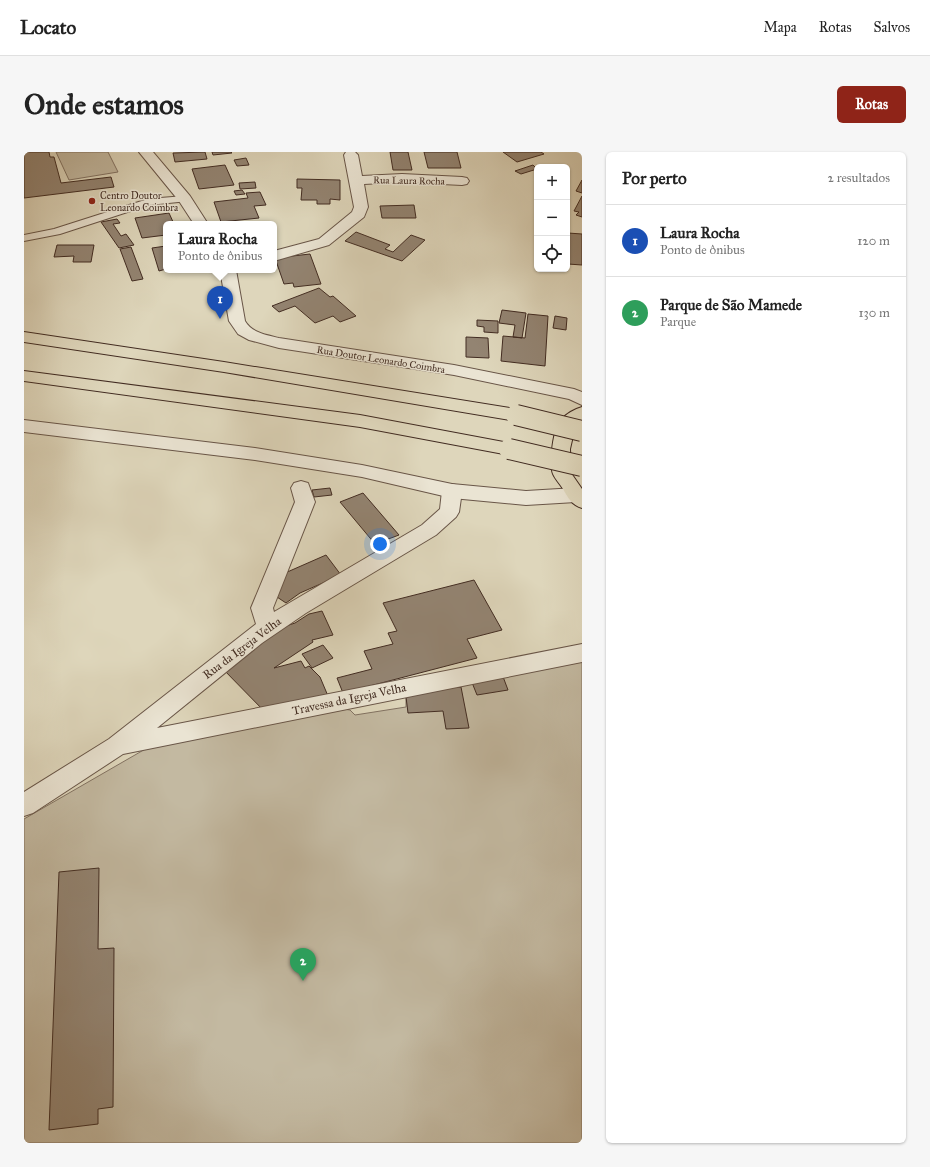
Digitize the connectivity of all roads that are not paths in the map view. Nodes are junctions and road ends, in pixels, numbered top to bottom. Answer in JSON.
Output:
{"nodes":[{"id":1,"x":146,"y":152,"type":"edge"},
{"id":2,"x":351,"y":155,"type":"dead end"},
{"id":3,"x":356,"y":180,"type":"junction"},
{"id":4,"x":462,"y":181,"type":"dead end"},
{"id":5,"x":185,"y":199,"type":"junction"},
{"id":6,"x":199,"y":221,"type":"edge"},
{"id":7,"x":24,"y":238,"type":"edge"},
{"id":8,"x":277,"y":255,"type":"edge"},
{"id":9,"x":229,"y":273,"type":"edge"},
{"id":10,"x":24,"y":337,"type":"edge"},
{"id":11,"x":24,"y":376,"type":"edge"},
{"id":12,"x":582,"y":399,"type":"edge"},
{"id":13,"x":582,"y":413,"type":"edge"},
{"id":14,"x":24,"y":426,"type":"edge"},
{"id":15,"x":582,"y":431,"type":"edge"},
{"id":16,"x":582,"y":466,"type":"edge"},
{"id":17,"x":301,"y":488,"type":"dead end"},
{"id":18,"x":452,"y":491,"type":"junction"},
{"id":19,"x":579,"y":498,"type":"edge"},
{"id":20,"x":268,"y":627,"type":"junction"},
{"id":21,"x":582,"y":653,"type":"edge"},
{"id":22,"x":117,"y":746,"type":"junction"},
{"id":23,"x":24,"y":805,"type":"edge"}],
"edges":[{"from":1,"to":5,"type":"street"},
{"from":2,"to":3,"type":"street","name":"Rua Laura Rocha"},
{"from":3,"to":4,"type":"street","name":"Rua Laura Rocha"},
{"from":3,"to":8,"type":"street","name":"Rua Laura Rocha"},
{"from":5,"to":6,"type":"street"},
{"from":5,"to":7,"type":"lane"},
{"from":9,"to":12,"type":"street","name":"Rua Doutor Leonardo Coimbra"},
{"from":10,"to":15,"type":"main road","bridge":true},
{"from":11,"to":16,"type":"main road","bridge":true},
{"from":13,"to":19,"type":"main road"},
{"from":14,"to":18,"type":"street"},
{"from":17,"to":20,"type":"street"},
{"from":18,"to":19,"type":"street"},
{"from":18,"to":20,"type":"street","name":"Rua da Igreja Velha"},
{"from":20,"to":22,"type":"street","name":"Rua da Igreja Velha"},
{"from":21,"to":22,"type":"street","name":"Travessa da Igreja Velha"},
{"from":22,"to":23,"type":"street","name":"Rua da Igreja Velha"}]}
